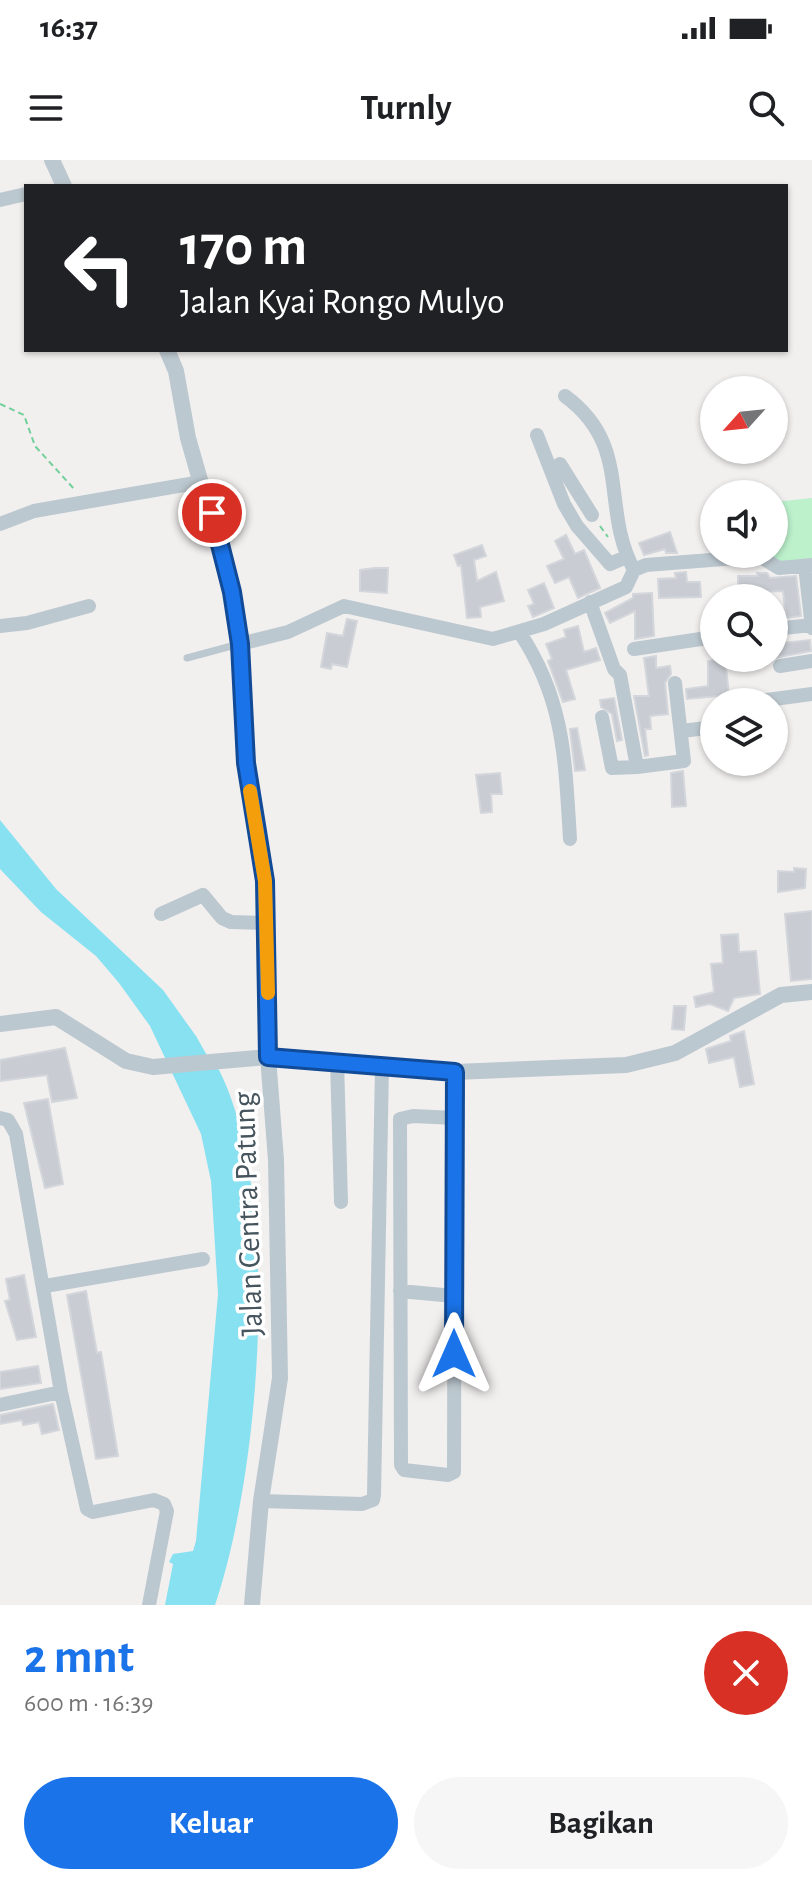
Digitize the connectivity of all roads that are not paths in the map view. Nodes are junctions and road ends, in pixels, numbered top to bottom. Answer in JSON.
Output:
{"nodes":[{"id":1,"x":52,"y":160,"type":"edge"},
{"id":2,"x":61,"y":184,"type":"edge"},
{"id":3,"x":24,"y":194,"type":"edge"},
{"id":4,"x":0,"y":200,"type":"edge"},
{"id":5,"x":168,"y":352,"type":"edge"},
{"id":6,"x":565,"y":396,"type":"dead end"},
{"id":7,"x":537,"y":435,"type":"dead end"},
{"id":8,"x":560,"y":464,"type":"dead end"},
{"id":9,"x":201,"y":482,"type":"junction"},
{"id":10,"x":592,"y":515,"type":"road end"},
{"id":11,"x":0,"y":524,"type":"edge"},
{"id":12,"x":624,"y":558,"type":"junction"},
{"id":13,"x":809,"y":566,"type":"edge"},
{"id":14,"x":634,"y":570,"type":"junction"},
{"id":15,"x":590,"y":602,"type":"junction"},
{"id":16,"x":89,"y":606,"type":"dead end"},
{"id":17,"x":0,"y":626,"type":"edge"},
{"id":18,"x":812,"y":626,"type":"edge"},
{"id":19,"x":788,"y":628,"type":"edge"},
{"id":20,"x":520,"y":633,"type":"junction"},
{"id":21,"x":700,"y":639,"type":"edge"},
{"id":22,"x":240,"y":644,"type":"junction"},
{"id":23,"x":634,"y":649,"type":"dead end"},
{"id":24,"x":187,"y":658,"type":"dead end"},
{"id":25,"x":812,"y":661,"type":"edge"},
{"id":26,"x":788,"y":665,"type":"edge"},
{"id":27,"x":675,"y":683,"type":"dead end"},
{"id":28,"x":812,"y":694,"type":"edge"},
{"id":29,"x":788,"y":697,"type":"edge"},
{"id":30,"x":602,"y":717,"type":"dead end"},
{"id":31,"x":700,"y":729,"type":"edge"},
{"id":32,"x":682,"y":731,"type":"junction"},
{"id":33,"x":637,"y":767,"type":"junction"},
{"id":34,"x":570,"y":839,"type":"dead end"},
{"id":35,"x":161,"y":914,"type":"dead end"},
{"id":36,"x":266,"y":923,"type":"junction"},
{"id":37,"x":812,"y":992,"type":"edge"},
{"id":38,"x":0,"y":1024,"type":"edge"},
{"id":39,"x":268,"y":1057,"type":"junction"},
{"id":40,"x":337,"y":1061,"type":"junction"},
{"id":41,"x":382,"y":1066,"type":"junction"},
{"id":42,"x":455,"y":1072,"type":"junction"},
{"id":43,"x":0,"y":1118,"type":"edge"},
{"id":44,"x":455,"y":1118,"type":"junction"},
{"id":45,"x":341,"y":1202,"type":"dead end"},
{"id":46,"x":203,"y":1259,"type":"dead end"},
{"id":47,"x":45,"y":1286,"type":"junction"},
{"id":48,"x":400,"y":1291,"type":"junction"},
{"id":49,"x":454,"y":1296,"type":"junction"},
{"id":50,"x":61,"y":1392,"type":"junction"},
{"id":51,"x":0,"y":1405,"type":"edge"},
{"id":52,"x":261,"y":1501,"type":"junction"},
{"id":53,"x":149,"y":1605,"type":"edge"},
{"id":54,"x":252,"y":1605,"type":"edge"}],
"edges":[{"from":1,"to":2,"type":"street"},
{"from":3,"to":4,"type":"street"},
{"from":5,"to":9,"type":"street","name":"Jalan Centra Patung"},
{"from":6,"to":12,"type":"street"},
{"from":7,"to":12,"type":"street"},
{"from":8,"to":10,"type":"street"},
{"from":9,"to":11,"type":"street"},
{"from":9,"to":22,"type":"street","name":"Jalan Centra Patung"},
{"from":12,"to":14,"type":"street"},
{"from":13,"to":14,"type":"street"},
{"from":13,"to":18,"type":"street"},
{"from":14,"to":15,"type":"street"},
{"from":15,"to":20,"type":"street"},
{"from":15,"to":33,"type":"street"},
{"from":16,"to":17,"type":"street"},
{"from":18,"to":19,"type":"street"},
{"from":20,"to":22,"type":"street"},
{"from":20,"to":34,"type":"street"},
{"from":21,"to":23,"type":"street"},
{"from":22,"to":24,"type":"lane"},
{"from":22,"to":36,"type":"street","name":"Jalan Centra Patung"},
{"from":25,"to":26,"type":"street"},
{"from":27,"to":32,"type":"street"},
{"from":28,"to":29,"type":"street"},
{"from":30,"to":33,"type":"street"},
{"from":31,"to":32,"type":"street"},
{"from":32,"to":33,"type":"street"},
{"from":35,"to":36,"type":"street"},
{"from":36,"to":39,"type":"street","name":"Jalan Centra Patung"},
{"from":37,"to":42,"type":"street"},
{"from":38,"to":39,"type":"street"},
{"from":39,"to":40,"type":"street"},
{"from":39,"to":52,"type":"street","name":"Jalan Centra Patung"},
{"from":40,"to":41,"type":"street"},
{"from":40,"to":45,"type":"street"},
{"from":41,"to":42,"type":"street"},
{"from":41,"to":52,"type":"street"},
{"from":42,"to":44,"type":"street"},
{"from":43,"to":47,"type":"street"},
{"from":44,"to":48,"type":"street"},
{"from":44,"to":49,"type":"street"},
{"from":46,"to":47,"type":"street"},
{"from":47,"to":50,"type":"street"},
{"from":48,"to":49,"type":"street"},
{"from":48,"to":49,"type":"street"},
{"from":50,"to":51,"type":"street"},
{"from":50,"to":53,"type":"street"},
{"from":52,"to":54,"type":"street","name":"Jalan Centra Patung"}]}
